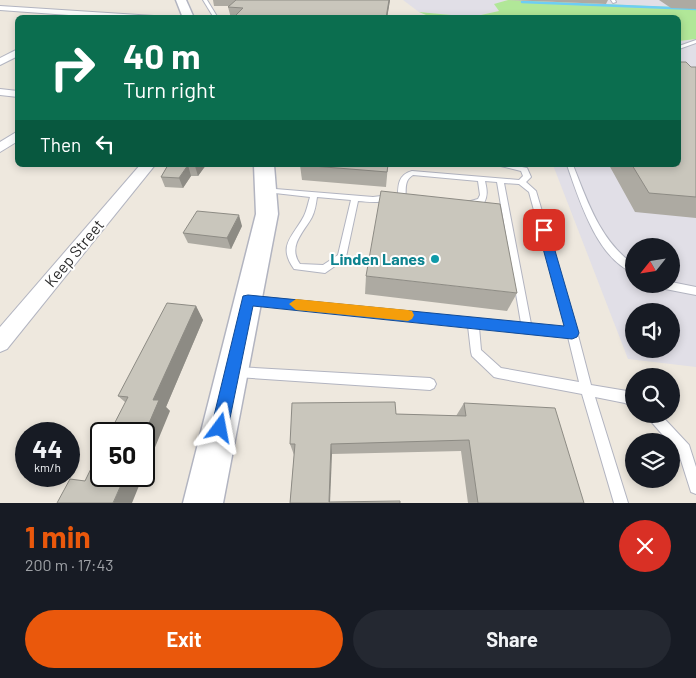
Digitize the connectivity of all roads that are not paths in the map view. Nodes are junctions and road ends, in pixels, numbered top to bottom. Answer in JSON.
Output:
{"nodes":[{"id":1,"x":26,"y":0,"type":"edge"},
{"id":2,"x":181,"y":0,"type":"edge"},
{"id":3,"x":205,"y":0,"type":"edge"},
{"id":4,"x":105,"y":4,"type":"dead end"},
{"id":5,"x":2,"y":9,"type":"edge"},
{"id":6,"x":89,"y":13,"type":"junction"},
{"id":7,"x":86,"y":15,"type":"edge"},
{"id":8,"x":115,"y":15,"type":"edge"},
{"id":9,"x":188,"y":15,"type":"edge"},
{"id":10,"x":214,"y":15,"type":"edge"},
{"id":11,"x":696,"y":41,"type":"edge"},
{"id":12,"x":681,"y":47,"type":"edge"},
{"id":13,"x":15,"y":54,"type":"edge"},
{"id":14,"x":0,"y":62,"type":"edge"},
{"id":15,"x":0,"y":92,"type":"edge"},
{"id":16,"x":15,"y":94,"type":"edge"},
{"id":17,"x":15,"y":137,"type":"edge"},
{"id":18,"x":0,"y":148,"type":"edge"},
{"id":19,"x":146,"y":167,"type":"edge"},
{"id":20,"x":511,"y":167,"type":"edge"},
{"id":21,"x":571,"y":167,"type":"edge"},
{"id":22,"x":265,"y":178,"type":"edge"},
{"id":23,"x":481,"y":179,"type":"junction"},
{"id":24,"x":500,"y":180,"type":"junction"},
{"id":25,"x":521,"y":182,"type":"junction"},
{"id":26,"x":314,"y":195,"type":"junction"},
{"id":27,"x":355,"y":199,"type":"junction"},
{"id":28,"x":462,"y":204,"type":"edge"},
{"id":29,"x":625,"y":265,"type":"edge"},
{"id":30,"x":680,"y":288,"type":"edge"},
{"id":31,"x":696,"y":291,"type":"edge"},
{"id":32,"x":248,"y":300,"type":"junction"},
{"id":33,"x":473,"y":322,"type":"junction"},
{"id":34,"x":527,"y":328,"type":"junction"},
{"id":35,"x":572,"y":333,"type":"junction"},
{"id":36,"x":0,"y":342,"type":"edge"},
{"id":37,"x":232,"y":371,"type":"junction"},
{"id":38,"x":430,"y":384,"type":"dead end"},
{"id":39,"x":586,"y":388,"type":"junction"},
{"id":40,"x":625,"y":397,"type":"edge"},
{"id":41,"x":660,"y":423,"type":"edge"},
{"id":42,"x":696,"y":487,"type":"edge"},
{"id":43,"x":203,"y":503,"type":"edge"},
{"id":44,"x":621,"y":503,"type":"edge"}],
"edges":[{"from":1,"to":5,"type":"street"},
{"from":2,"to":9,"type":"main road"},
{"from":3,"to":10,"type":"lane"},
{"from":4,"to":6,"type":"street"},
{"from":5,"to":6,"type":"street"},
{"from":6,"to":7,"type":"street"},
{"from":6,"to":8,"type":"street"},
{"from":11,"to":12,"type":"lane"},
{"from":13,"to":14,"type":"street"},
{"from":15,"to":16,"type":"street"},
{"from":17,"to":18,"type":"street"},
{"from":19,"to":36,"type":"street","name":"Keep Street"},
{"from":20,"to":25,"type":"lane"},
{"from":21,"to":29,"type":"lane"},
{"from":22,"to":26,"type":"lane"},
{"from":22,"to":32,"type":"main road"},
{"from":23,"to":24,"type":"lane"},
{"from":23,"to":27,"type":"lane"},
{"from":23,"to":28,"type":"lane"},
{"from":24,"to":25,"type":"lane"},
{"from":24,"to":34,"type":"lane"},
{"from":25,"to":35,"type":"lane"},
{"from":26,"to":27,"type":"lane"},
{"from":26,"to":27,"type":"lane"},
{"from":30,"to":31,"type":"lane"},
{"from":32,"to":33,"type":"lane"},
{"from":32,"to":37,"type":"main road"},
{"from":33,"to":34,"type":"lane"},
{"from":33,"to":39,"type":"lane"},
{"from":34,"to":35,"type":"lane"},
{"from":35,"to":39,"type":"lane"},
{"from":37,"to":38,"type":"lane"},
{"from":37,"to":43,"type":"main road"},
{"from":39,"to":40,"type":"lane"},
{"from":39,"to":44,"type":"lane"},
{"from":41,"to":42,"type":"lane"}]}
